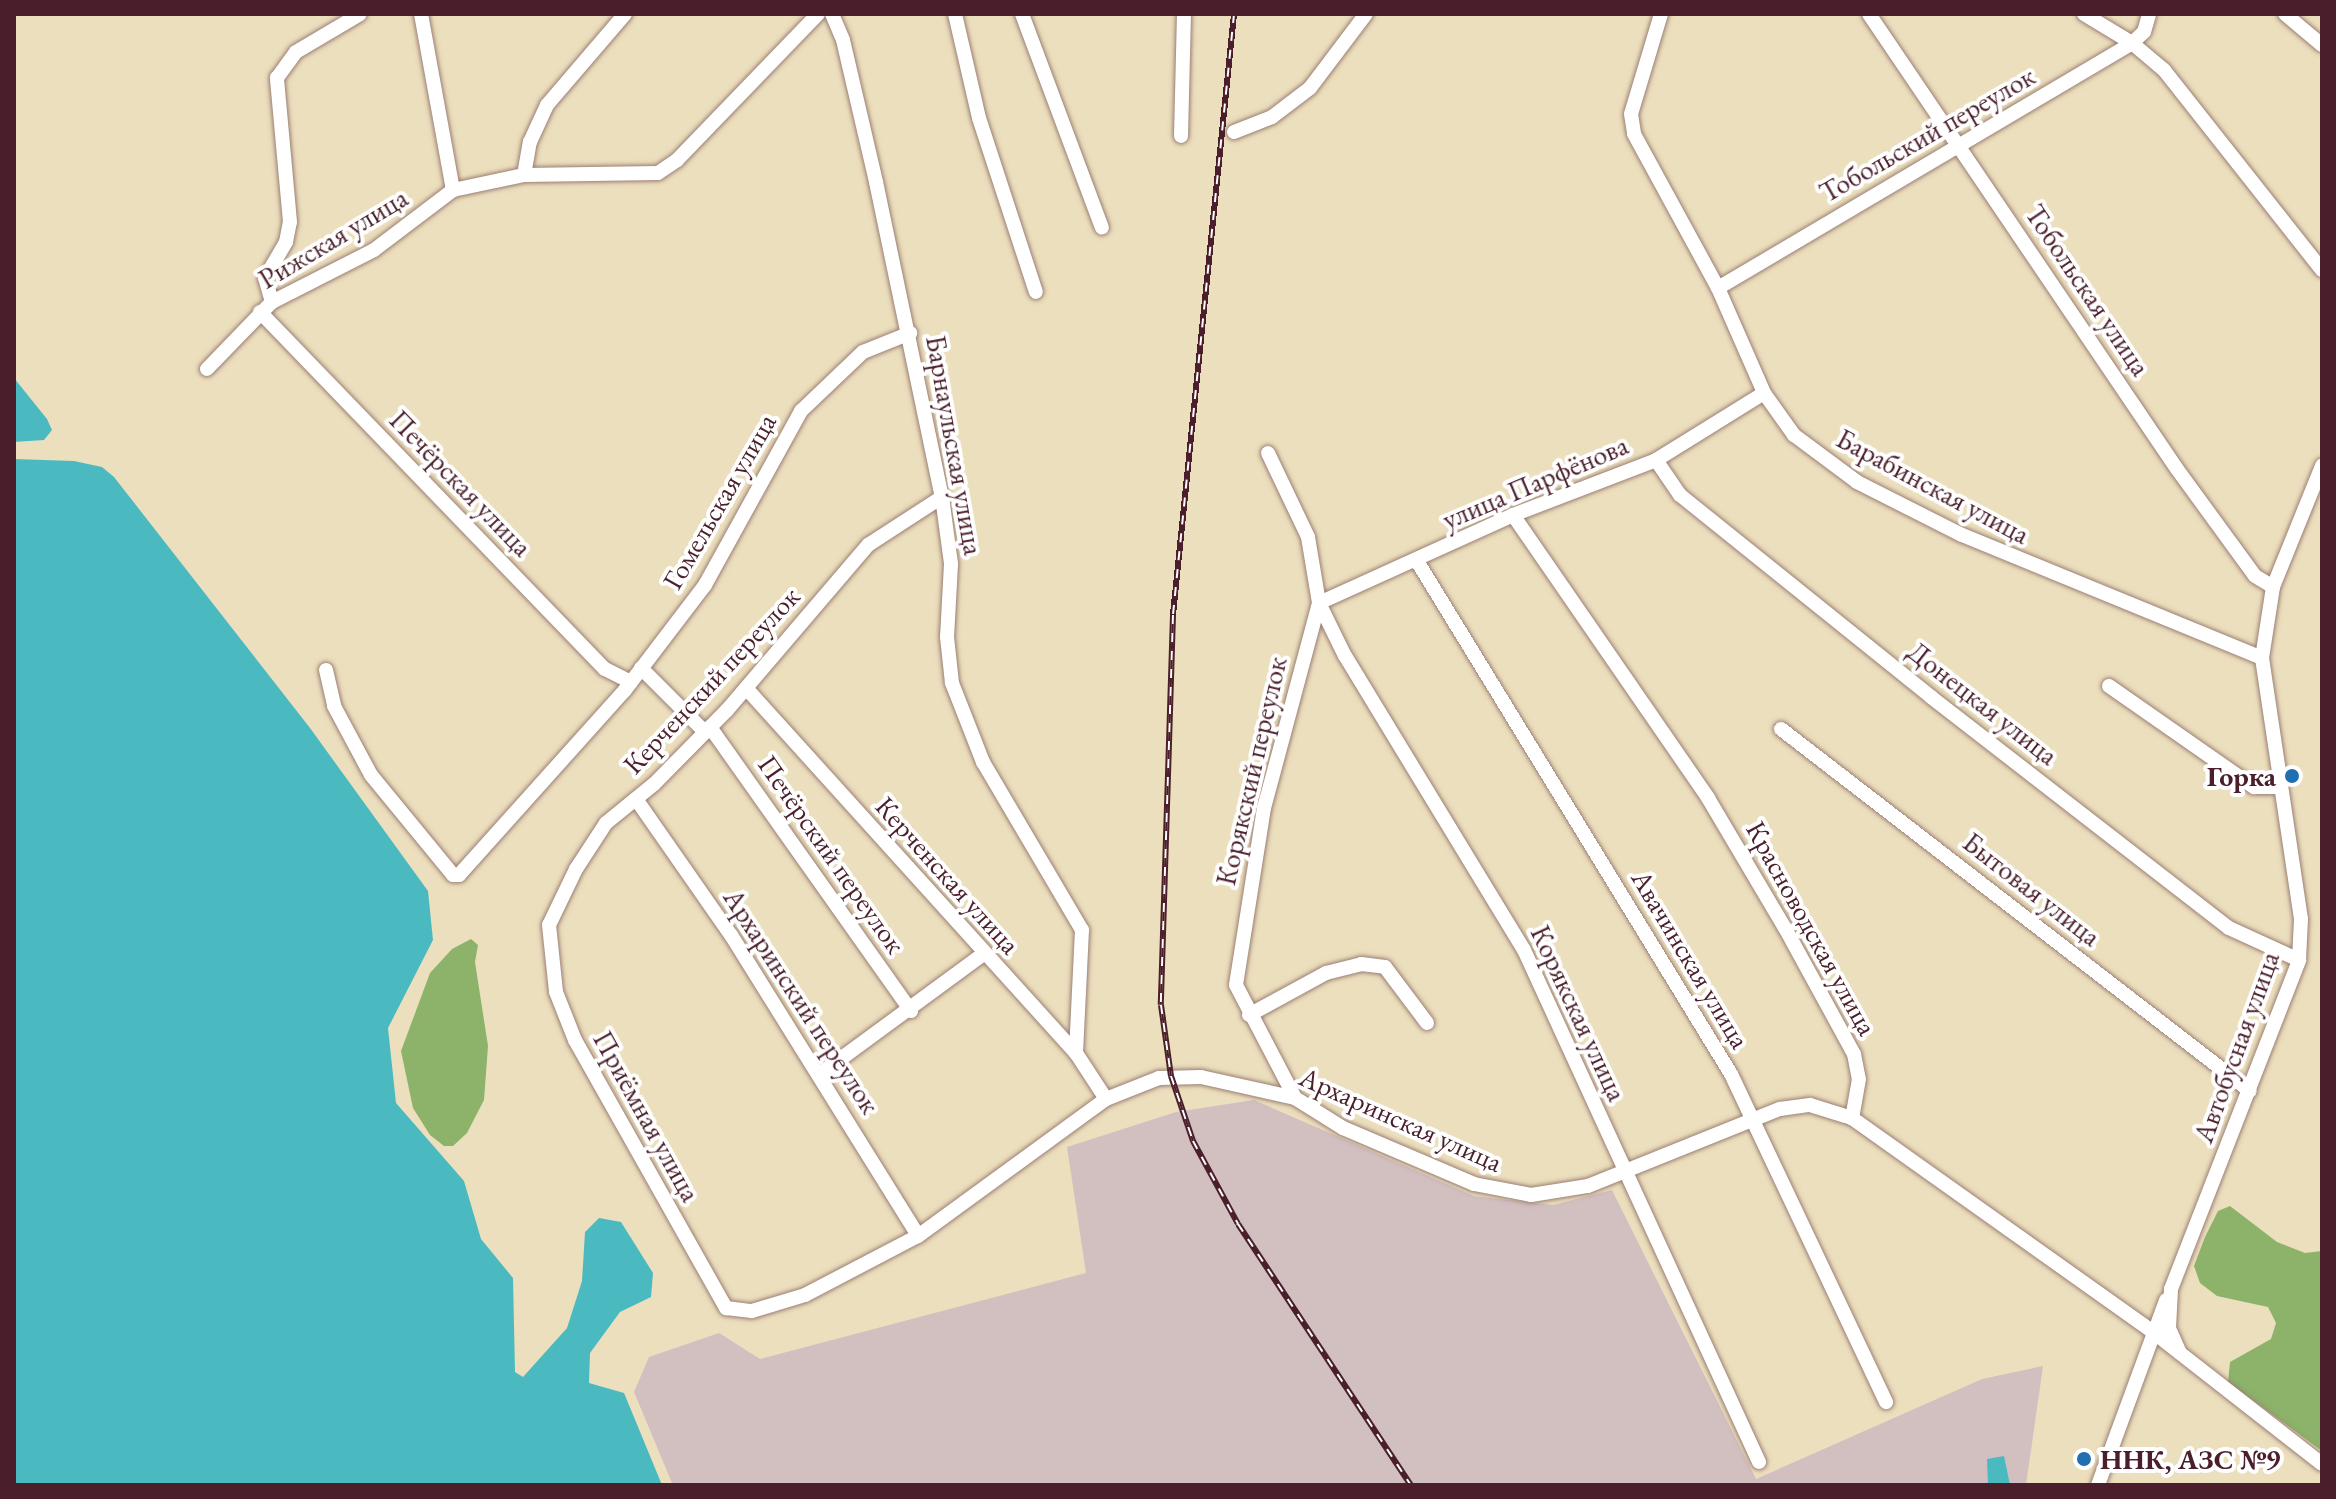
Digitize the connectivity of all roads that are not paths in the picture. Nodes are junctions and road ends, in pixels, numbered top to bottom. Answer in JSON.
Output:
{"nodes":[{"id":1,"x":360,"y":14,"type":"edge"},
{"id":2,"x":421,"y":14,"type":"edge"},
{"id":3,"x":625,"y":14,"type":"edge"},
{"id":4,"x":818,"y":14,"type":"edge"},
{"id":5,"x":832,"y":14,"type":"edge"},
{"id":6,"x":955,"y":14,"type":"edge"},
{"id":7,"x":1022,"y":14,"type":"edge"},
{"id":8,"x":1184,"y":14,"type":"edge"},
{"id":9,"x":1366,"y":14,"type":"edge"},
{"id":10,"x":1661,"y":14,"type":"edge"},
{"id":11,"x":1869,"y":14,"type":"edge"},
{"id":12,"x":2084,"y":14,"type":"edge"},
{"id":13,"x":2149,"y":14,"type":"edge"},
{"id":14,"x":2285,"y":14,"type":"edge"},
{"id":15,"x":2132,"y":43,"type":"junction"},
{"id":16,"x":2322,"y":45,"type":"edge"},
{"id":17,"x":1234,"y":132,"type":"dead end"},
{"id":18,"x":1181,"y":136,"type":"dead end"},
{"id":19,"x":1959,"y":146,"type":"junction"},
{"id":20,"x":524,"y":175,"type":"junction"},
{"id":21,"x":453,"y":190,"type":"junction"},
{"id":22,"x":1102,"y":228,"type":"dead end"},
{"id":23,"x":2322,"y":270,"type":"edge"},
{"id":24,"x":1718,"y":288,"type":"junction"},
{"id":25,"x":1036,"y":292,"type":"dead end"},
{"id":26,"x":272,"y":302,"type":"junction"},
{"id":27,"x":260,"y":312,"type":"junction"},
{"id":28,"x":910,"y":333,"type":"junction"},
{"id":29,"x":207,"y":369,"type":"dead end"},
{"id":30,"x":1764,"y":393,"type":"junction"},
{"id":31,"x":1268,"y":453,"type":"dead end"},
{"id":32,"x":1656,"y":460,"type":"junction"},
{"id":33,"x":2322,"y":466,"type":"edge"},
{"id":34,"x":942,"y":497,"type":"junction"},
{"id":35,"x":1513,"y":515,"type":"junction"},
{"id":36,"x":1417,"y":561,"type":"junction"},
{"id":37,"x":2273,"y":587,"type":"junction"},
{"id":38,"x":1319,"y":603,"type":"junction"},
{"id":39,"x":2262,"y":658,"type":"junction"},
{"id":40,"x":641,"y":668,"type":"junction"},
{"id":41,"x":326,"y":670,"type":"dead end"},
{"id":42,"x":631,"y":682,"type":"junction"},
{"id":43,"x":2109,"y":686,"type":"dead end"},
{"id":44,"x":746,"y":688,"type":"junction"},
{"id":45,"x":1781,"y":729,"type":"dead end"},
{"id":46,"x":708,"y":730,"type":"junction"},
{"id":47,"x":2281,"y":787,"type":"junction"},
{"id":48,"x":636,"y":799,"type":"junction"},
{"id":49,"x":549,"y":925,"type":"joint"},
{"id":50,"x":982,"y":955,"type":"junction"},
{"id":51,"x":2299,"y":960,"type":"junction"},
{"id":52,"x":911,"y":1011,"type":"junction"},
{"id":53,"x":1249,"y":1015,"type":"junction"},
{"id":54,"x":1427,"y":1023,"type":"dead end"},
{"id":55,"x":1076,"y":1053,"type":"junction"},
{"id":56,"x":820,"y":1074,"type":"junction"},
{"id":57,"x":2250,"y":1091,"type":"junction"},
{"id":58,"x":1295,"y":1098,"type":"junction"},
{"id":59,"x":1106,"y":1099,"type":"junction"},
{"id":60,"x":1753,"y":1118,"type":"junction"},
{"id":61,"x":1852,"y":1118,"type":"junction"},
{"id":62,"x":1624,"y":1173,"type":"junction"},
{"id":63,"x":918,"y":1236,"type":"junction"},
{"id":64,"x":2171,"y":1289,"type":"junction"},
{"id":65,"x":738,"y":1312,"type":"joint"},
{"id":66,"x":2153,"y":1332,"type":"junction"},
{"id":67,"x":2182,"y":1357,"type":"junction"},
{"id":68,"x":1886,"y":1402,"type":"dead end"},
{"id":69,"x":1759,"y":1462,"type":"dead end"},
{"id":70,"x":2322,"y":1464,"type":"edge"},
{"id":71,"x":2098,"y":1485,"type":"edge"}],
"edges":[{"from":1,"to":26,"type":"street"},
{"from":2,"to":21,"type":"street"},
{"from":3,"to":20,"type":"street"},
{"from":4,"to":20,"type":"street","name":"Рижская улица"},
{"from":5,"to":28,"type":"street","name":"Барнаульская улица"},
{"from":6,"to":25,"type":"street"},
{"from":7,"to":22,"type":"street"},
{"from":8,"to":18,"type":"street"},
{"from":9,"to":17,"type":"street"},
{"from":10,"to":24,"type":"street","name":"Барабинская улица"},
{"from":11,"to":19,"type":"street","name":"Тобольская улица"},
{"from":12,"to":15,"type":"street"},
{"from":13,"to":15,"type":"street","name":"Тобольский переулок"},
{"from":14,"to":16,"type":"street"},
{"from":15,"to":19,"type":"street","name":"Тобольский переулок"},
{"from":15,"to":23,"type":"street"},
{"from":19,"to":24,"type":"street","name":"Тобольский переулок"},
{"from":19,"to":37,"type":"street","name":"Тобольская улица"},
{"from":20,"to":21,"type":"street","name":"Рижская улица"},
{"from":21,"to":26,"type":"street","name":"Рижская улица"},
{"from":24,"to":30,"type":"street","name":"Барабинская улица"},
{"from":26,"to":27,"type":"street","name":"Рижская улица"},
{"from":27,"to":29,"type":"street","name":"Рижская улица"},
{"from":27,"to":42,"type":"street","name":"Печёрская улица"},
{"from":28,"to":34,"type":"street","name":"Барнаульская улица"},
{"from":28,"to":40,"type":"street","name":"Гомельская улица"},
{"from":30,"to":32,"type":"street","name":"улица Парфёнова"},
{"from":30,"to":39,"type":"street","name":"Барабинская улица"},
{"from":31,"to":38,"type":"street","name":"Корякский переулок"},
{"from":32,"to":35,"type":"street","name":"улица Парфёнова"},
{"from":32,"to":51,"type":"street","name":"Донецкая улица"},
{"from":33,"to":37,"type":"street","name":"Автобусная улица"},
{"from":34,"to":44,"type":"street","name":"Керченский переулок"},
{"from":34,"to":55,"type":"street","name":"Барнаульская улица"},
{"from":35,"to":36,"type":"street","name":"улица Парфёнова"},
{"from":35,"to":61,"type":"street","name":"Красноводская улица"},
{"from":36,"to":38,"type":"street","name":"улица Парфёнова"},
{"from":36,"to":60,"type":"street","name":"Авачинская улица"},
{"from":37,"to":39,"type":"street","name":"Автобусная улица"},
{"from":38,"to":53,"type":"street","name":"Корякский переулок"},
{"from":38,"to":62,"type":"street","name":"Корякская улица"},
{"from":39,"to":47,"type":"street","name":"Автобусная улица"},
{"from":40,"to":42,"type":"street","name":"Гомельская улица"},
{"from":40,"to":46,"type":"street","name":"Печёрский переулок"},
{"from":41,"to":42,"type":"street","name":"Гомельская улица"},
{"from":43,"to":47,"type":"street"},
{"from":44,"to":46,"type":"street","name":"Керченский переулок"},
{"from":44,"to":50,"type":"street","name":"Керченская улица"},
{"from":45,"to":57,"type":"street","name":"Бытовая улица"},
{"from":46,"to":48,"type":"street","name":"Керченский переулок"},
{"from":46,"to":52,"type":"street","name":"Печёрский переулок"},
{"from":47,"to":51,"type":"street","name":"Автобусная улица"},
{"from":48,"to":49,"type":"street","name":"Керченский переулок"},
{"from":48,"to":56,"type":"street","name":"Архаринский переулок"},
{"from":49,"to":65,"type":"street","name":"Приёмная улица"},
{"from":50,"to":52,"type":"street"},
{"from":50,"to":55,"type":"street","name":"Керченская улица"},
{"from":51,"to":57,"type":"street","name":"Автобусная улица"},
{"from":52,"to":56,"type":"street"},
{"from":53,"to":54,"type":"street"},
{"from":53,"to":58,"type":"street","name":"Корякский переулок"},
{"from":55,"to":59,"type":"street","name":"Керченская улица"},
{"from":56,"to":63,"type":"street","name":"Архаринский переулок"},
{"from":57,"to":64,"type":"street","name":"Автобусная улица"},
{"from":58,"to":59,"type":"street","name":"Архаринская улица"},
{"from":58,"to":62,"type":"street","name":"Архаринская улица"},
{"from":59,"to":63,"type":"street","name":"Архаринская улица"},
{"from":60,"to":61,"type":"street","name":"Архаринская улица"},
{"from":60,"to":62,"type":"street","name":"Архаринская улица"},
{"from":60,"to":68,"type":"street","name":"Авачинская улица"},
{"from":61,"to":66,"type":"street"},
{"from":62,"to":69,"type":"street","name":"Корякская улица"},
{"from":63,"to":65,"type":"street","name":"Архаринская улица"},
{"from":64,"to":66,"type":"street"},
{"from":64,"to":67,"type":"street","name":"Автобусная улица"},
{"from":66,"to":67,"type":"street"},
{"from":66,"to":71,"type":"street"},
{"from":67,"to":70,"type":"street"}]}
